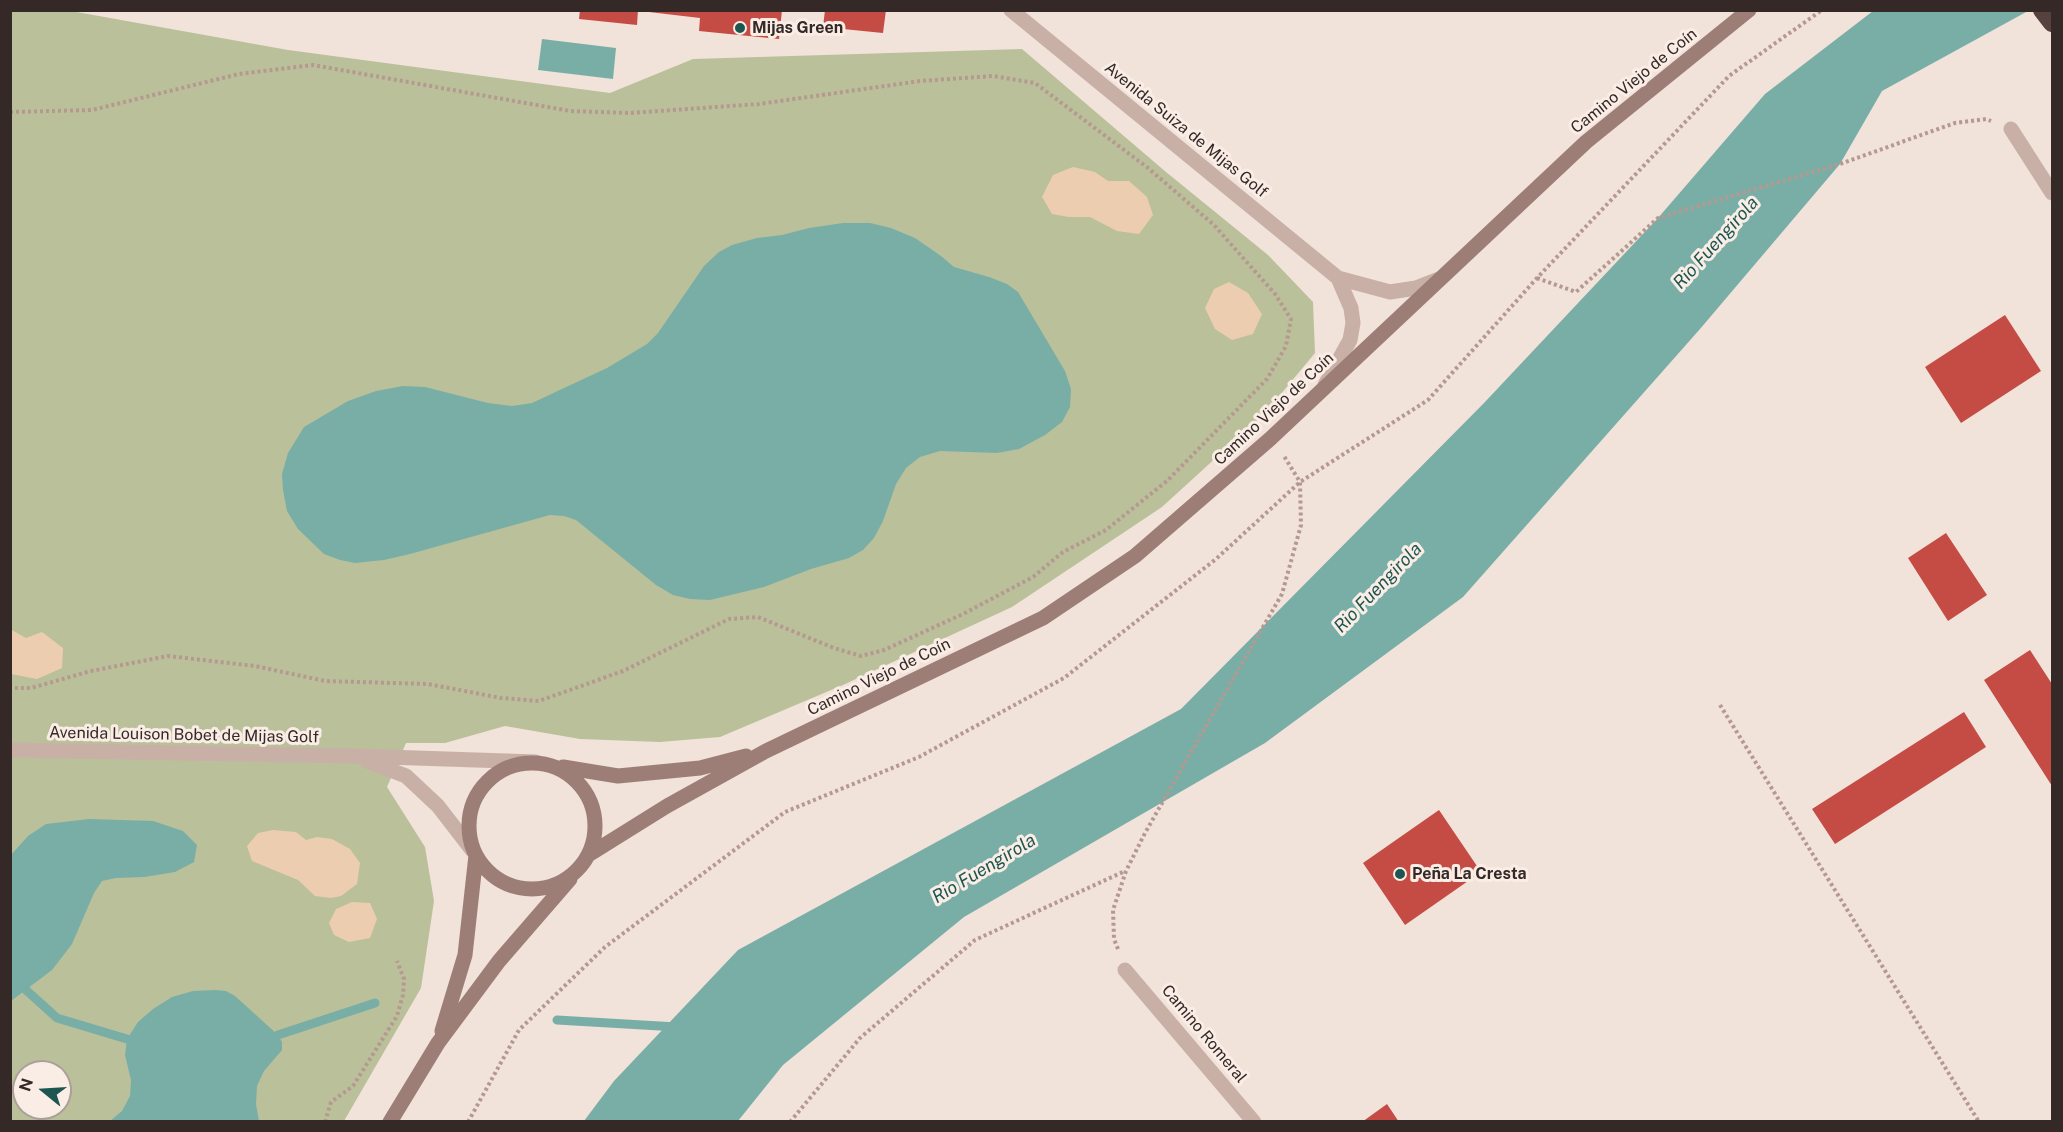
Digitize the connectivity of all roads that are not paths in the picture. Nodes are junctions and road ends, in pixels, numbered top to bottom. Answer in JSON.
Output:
{"nodes":[{"id":1,"x":1011,"y":10,"type":"edge"},
{"id":2,"x":1749,"y":10,"type":"edge"},
{"id":3,"x":2042,"y":10,"type":"edge"},
{"id":4,"x":2052,"y":23,"type":"edge"},
{"id":5,"x":2012,"y":129,"type":"road end"},
{"id":6,"x":2052,"y":193,"type":"edge"},
{"id":7,"x":1442,"y":277,"type":"junction"},
{"id":8,"x":1338,"y":278,"type":"junction"},
{"id":9,"x":1322,"y":390,"type":"junction"},
{"id":10,"x":10,"y":750,"type":"edge"},
{"id":11,"x":766,"y":751,"type":"junction"},
{"id":12,"x":356,"y":756,"type":"junction"},
{"id":13,"x":536,"y":762,"type":"junction"},
{"id":14,"x":556,"y":766,"type":"junction"},
{"id":15,"x":474,"y":852,"type":"junction"},
{"id":16,"x":590,"y":854,"type":"junction"},
{"id":17,"x":577,"y":871,"type":"junction"},
{"id":18,"x":1125,"y":970,"type":"road end"},
{"id":19,"x":438,"y":1043,"type":"junction"},
{"id":20,"x":390,"y":1122,"type":"edge"},
{"id":21,"x":1254,"y":1122,"type":"edge"}],
"edges":[{"from":1,"to":8,"type":"street","name":"Avenida Suiza de Mijas Golf"},
{"from":2,"to":7,"type":"street","name":"Camino Viejo de Coín"},
{"from":3,"to":4,"type":"highway"},
{"from":5,"to":6,"type":"street"},
{"from":7,"to":8,"type":"street","name":"Avenida Suiza de Mijas Golf"},
{"from":7,"to":9,"type":"street","name":"Camino Viejo de Coín"},
{"from":8,"to":9,"type":"street","name":"Avenida Suiza de Mijas Golf"},
{"from":9,"to":11,"type":"street","name":"Camino Viejo de Coín"},
{"from":10,"to":12,"type":"street","name":"Avenida Louison Bobet de Mijas Golf"},
{"from":11,"to":14,"type":"street","name":"Camino Viejo de Coín"},
{"from":11,"to":16,"type":"street","name":"Camino Viejo de Coín"},
{"from":12,"to":13,"type":"street","name":"Avenida Louison Bobet de Mijas Golf"},
{"from":12,"to":15,"type":"street","name":"Avenida Louison Bobet de Mijas Golf"},
{"from":13,"to":14,"type":"street"},
{"from":13,"to":15,"type":"street"},
{"from":14,"to":16,"type":"street"},
{"from":15,"to":17,"type":"street"},
{"from":15,"to":19,"type":"street"},
{"from":16,"to":17,"type":"street"},
{"from":17,"to":19,"type":"street"},
{"from":18,"to":21,"type":"street","name":"Camino Romeral"},
{"from":19,"to":20,"type":"street"}]}
